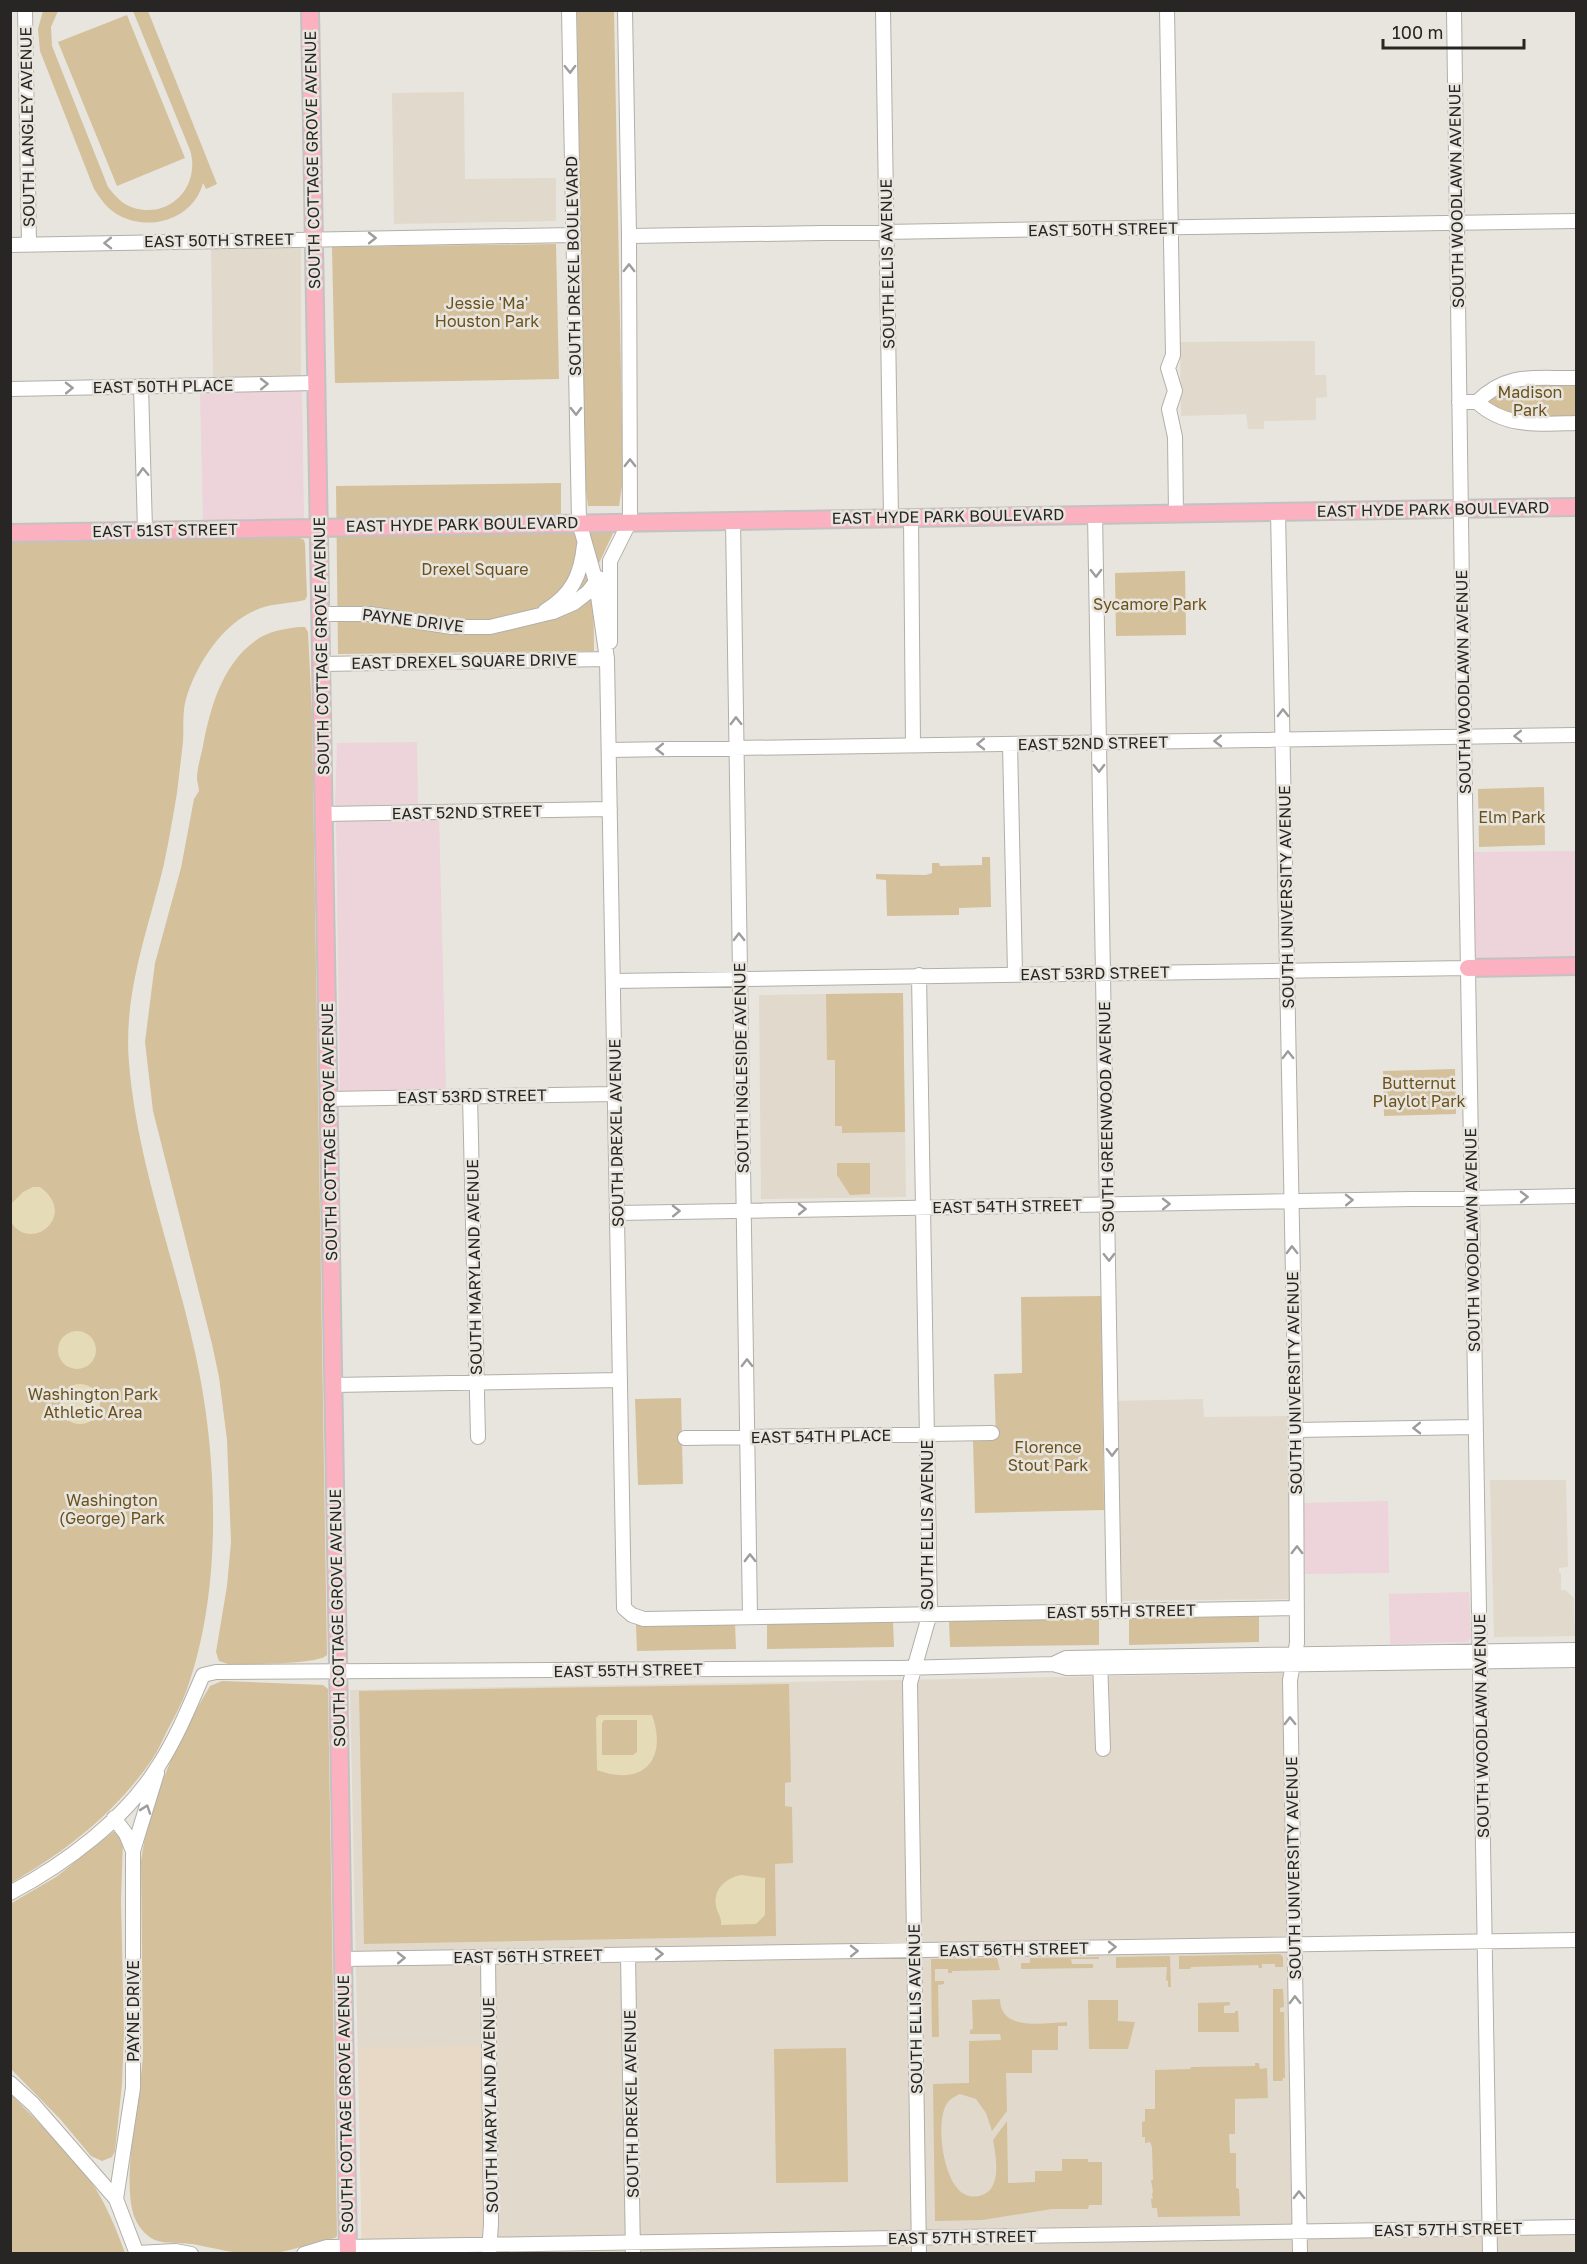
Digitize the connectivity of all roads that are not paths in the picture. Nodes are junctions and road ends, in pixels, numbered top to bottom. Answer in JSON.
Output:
{"nodes":[{"id":1,"x":25,"y":10,"type":"edge"},
{"id":2,"x":310,"y":10,"type":"edge"},
{"id":3,"x":570,"y":10,"type":"edge"},
{"id":4,"x":625,"y":10,"type":"edge"},
{"id":5,"x":883,"y":10,"type":"edge"},
{"id":6,"x":1167,"y":10,"type":"edge"},
{"id":7,"x":1454,"y":10,"type":"edge"},
{"id":8,"x":1576,"y":221,"type":"edge"},
{"id":9,"x":1457,"y":223,"type":"junction"},
{"id":10,"x":1171,"y":228,"type":"junction"},
{"id":11,"x":887,"y":232,"type":"junction"},
{"id":12,"x":572,"y":235,"type":"junction"},
{"id":13,"x":629,"y":236,"type":"junction"},
{"id":14,"x":313,"y":238,"type":"junction"},
{"id":15,"x":29,"y":244,"type":"junction"},
{"id":16,"x":10,"y":245,"type":"edge"},
{"id":17,"x":1576,"y":378,"type":"edge"},
{"id":18,"x":315,"y":383,"type":"junction"},
{"id":19,"x":141,"y":386,"type":"junction"},
{"id":20,"x":10,"y":389,"type":"edge"},
{"id":21,"x":1459,"y":402,"type":"junction"},
{"id":22,"x":1477,"y":402,"type":"junction"},
{"id":23,"x":1576,"y":423,"type":"edge"},
{"id":24,"x":1576,"y":507,"type":"edge"},
{"id":25,"x":1460,"y":509,"type":"junction"},
{"id":26,"x":1278,"y":511,"type":"junction"},
{"id":27,"x":1176,"y":513,"type":"junction"},
{"id":28,"x":1095,"y":514,"type":"junction"},
{"id":29,"x":891,"y":517,"type":"junction"},
{"id":30,"x":911,"y":517,"type":"junction"},
{"id":31,"x":733,"y":520,"type":"junction"},
{"id":32,"x":630,"y":521,"type":"junction"},
{"id":33,"x":579,"y":522,"type":"junction"},
{"id":34,"x":319,"y":526,"type":"junction"},
{"id":35,"x":145,"y":530,"type":"junction"},
{"id":36,"x":10,"y":533,"type":"edge"},
{"id":37,"x":584,"y":543,"type":"junction"},
{"id":38,"x":610,"y":561,"type":"junction"},
{"id":39,"x":579,"y":576,"type":"joint"},
{"id":40,"x":596,"y":582,"type":"junction"},
{"id":41,"x":321,"y":614,"type":"junction"},
{"id":42,"x":538,"y":615,"type":"junction"},
{"id":43,"x":607,"y":659,"type":"junction"},
{"id":44,"x":322,"y":663,"type":"junction"},
{"id":45,"x":1576,"y":735,"type":"edge"},
{"id":46,"x":1464,"y":737,"type":"junction"},
{"id":47,"x":1283,"y":740,"type":"junction"},
{"id":48,"x":1099,"y":742,"type":"junction"},
{"id":49,"x":1010,"y":744,"type":"junction"},
{"id":50,"x":913,"y":745,"type":"junction"},
{"id":51,"x":736,"y":748,"type":"junction"},
{"id":52,"x":609,"y":750,"type":"junction"},
{"id":53,"x":610,"y":809,"type":"junction"},
{"id":54,"x":324,"y":814,"type":"junction"},
{"id":55,"x":1576,"y":966,"type":"edge"},
{"id":56,"x":1468,"y":968,"type":"junction"},
{"id":57,"x":1287,"y":970,"type":"junction"},
{"id":58,"x":1103,"y":972,"type":"junction"},
{"id":59,"x":1015,"y":974,"type":"junction"},
{"id":60,"x":919,"y":975,"type":"junction"},
{"id":61,"x":740,"y":978,"type":"junction"},
{"id":62,"x":613,"y":981,"type":"junction"},
{"id":63,"x":615,"y":1094,"type":"junction"},
{"id":64,"x":470,"y":1096,"type":"junction"},
{"id":65,"x":329,"y":1099,"type":"junction"},
{"id":66,"x":1576,"y":1196,"type":"edge"},
{"id":67,"x":1472,"y":1198,"type":"junction"},
{"id":68,"x":1290,"y":1201,"type":"junction"},
{"id":69,"x":1108,"y":1205,"type":"junction"},
{"id":70,"x":923,"y":1208,"type":"junction"},
{"id":71,"x":744,"y":1210,"type":"junction"},
{"id":72,"x":617,"y":1213,"type":"junction"},
{"id":73,"x":620,"y":1380,"type":"junction"},
{"id":74,"x":476,"y":1383,"type":"junction"},
{"id":75,"x":333,"y":1385,"type":"junction"},
{"id":76,"x":1475,"y":1427,"type":"junction"},
{"id":77,"x":1296,"y":1430,"type":"junction"},
{"id":78,"x":992,"y":1433,"type":"dead end"},
{"id":79,"x":927,"y":1434,"type":"junction"},
{"id":80,"x":478,"y":1437,"type":"dead end"},
{"id":81,"x":748,"y":1437,"type":"junction"},
{"id":82,"x":685,"y":1438,"type":"dead end"},
{"id":83,"x":624,"y":1608,"type":"joint"},
{"id":84,"x":1297,"y":1608,"type":"junction"},
{"id":85,"x":1114,"y":1611,"type":"junction"},
{"id":86,"x":930,"y":1613,"type":"junction"},
{"id":87,"x":750,"y":1617,"type":"junction"},
{"id":88,"x":1576,"y":1650,"type":"edge"},
{"id":89,"x":1480,"y":1657,"type":"junction"},
{"id":90,"x":1294,"y":1659,"type":"junction"},
{"id":91,"x":1576,"y":1660,"type":"edge"},
{"id":92,"x":1100,"y":1663,"type":"junction"},
{"id":93,"x":914,"y":1667,"type":"junction"},
{"id":94,"x":338,"y":1672,"type":"junction"},
{"id":95,"x":203,"y":1675,"type":"joint"},
{"id":96,"x":1103,"y":1749,"type":"dead end"},
{"id":97,"x":158,"y":1767,"type":"junction"},
{"id":98,"x":114,"y":1818,"type":"junction"},
{"id":99,"x":133,"y":1851,"type":"junction"},
{"id":100,"x":10,"y":1893,"type":"edge"},
{"id":101,"x":1576,"y":1940,"type":"edge"},
{"id":102,"x":1484,"y":1941,"type":"junction"},
{"id":103,"x":1294,"y":1944,"type":"junction"},
{"id":104,"x":914,"y":1950,"type":"junction"},
{"id":105,"x":628,"y":1955,"type":"junction"},
{"id":106,"x":488,"y":1957,"type":"junction"},
{"id":107,"x":343,"y":1959,"type":"junction"},
{"id":108,"x":10,"y":2083,"type":"edge"},
{"id":109,"x":116,"y":2199,"type":"junction"},
{"id":110,"x":1576,"y":2227,"type":"edge"},
{"id":111,"x":1489,"y":2229,"type":"junction"},
{"id":112,"x":1299,"y":2232,"type":"junction"},
{"id":113,"x":919,"y":2238,"type":"junction"},
{"id":114,"x":633,"y":2248,"type":"edge"},
{"id":115,"x":489,"y":2249,"type":"edge"},
{"id":116,"x":348,"y":2250,"type":"edge"},
{"id":117,"x":137,"y":2253,"type":"edge"},
{"id":118,"x":191,"y":2253,"type":"edge"},
{"id":119,"x":304,"y":2253,"type":"edge"},
{"id":120,"x":919,"y":2253,"type":"edge"},
{"id":121,"x":1300,"y":2253,"type":"edge"},
{"id":122,"x":1490,"y":2253,"type":"edge"}],
"edges":[{"from":1,"to":15,"type":"street","name":"SOUTH LANGLEY AVENUE"},
{"from":2,"to":14,"type":"main road","name":"SOUTH COTTAGE GROVE AVENUE"},
{"from":3,"to":12,"type":"street","name":"SOUTH DREXEL BOULEVARD","one_way":true},
{"from":4,"to":13,"type":"street"},
{"from":5,"to":11,"type":"street","name":"SOUTH ELLIS AVENUE"},
{"from":6,"to":10,"type":"street"},
{"from":7,"to":9,"type":"street","name":"SOUTH WOODLAWN AVENUE"},
{"from":8,"to":9,"type":"street","name":"EAST 50TH STREET"},
{"from":9,"to":10,"type":"street","name":"EAST 50TH STREET"},
{"from":9,"to":21,"type":"street","name":"SOUTH WOODLAWN AVENUE"},
{"from":10,"to":11,"type":"street","name":"EAST 50TH STREET"},
{"from":10,"to":27,"type":"street"},
{"from":11,"to":13,"type":"street","name":"EAST 50TH STREET"},
{"from":11,"to":29,"type":"street","name":"SOUTH ELLIS AVENUE"},
{"from":14,"to":12,"type":"street","name":"EAST 50TH STREET","one_way":true},
{"from":12,"to":33,"type":"street","name":"SOUTH DREXEL BOULEVARD","one_way":true},
{"from":32,"to":13,"type":"street","one_way":true},
{"from":14,"to":15,"type":"street","name":"EAST 50TH STREET","one_way":true},
{"from":14,"to":18,"type":"main road","name":"SOUTH COTTAGE GROVE AVENUE"},
{"from":15,"to":16,"type":"street","name":"EAST 50TH STREET"},
{"from":17,"to":22,"type":"street"},
{"from":19,"to":18,"type":"street","name":"EAST 50TH PLACE","one_way":true},
{"from":18,"to":34,"type":"main road","name":"SOUTH COTTAGE GROVE AVENUE"},
{"from":20,"to":19,"type":"street","name":"EAST 50TH PLACE","one_way":true},
{"from":35,"to":19,"type":"street","one_way":true},
{"from":21,"to":22,"type":"street"},
{"from":21,"to":25,"type":"street","name":"SOUTH WOODLAWN AVENUE"},
{"from":22,"to":23,"type":"street"},
{"from":24,"to":25,"type":"main road","name":"EAST HYDE PARK BOULEVARD"},
{"from":25,"to":26,"type":"main road","name":"EAST HYDE PARK BOULEVARD"},
{"from":25,"to":46,"type":"street","name":"SOUTH WOODLAWN AVENUE"},
{"from":26,"to":27,"type":"main road","name":"EAST HYDE PARK BOULEVARD"},
{"from":47,"to":26,"type":"street","name":"SOUTH UNIVERSITY AVENUE","one_way":true},
{"from":27,"to":28,"type":"main road","name":"EAST HYDE PARK BOULEVARD"},
{"from":28,"to":30,"type":"main road","name":"EAST HYDE PARK BOULEVARD"},
{"from":28,"to":48,"type":"street","name":"SOUTH GREENWOOD AVENUE","one_way":true},
{"from":29,"to":30,"type":"main road","name":"EAST HYDE PARK BOULEVARD"},
{"from":29,"to":31,"type":"main road","name":"EAST HYDE PARK BOULEVARD"},
{"from":30,"to":50,"type":"street"},
{"from":31,"to":32,"type":"main road","name":"EAST HYDE PARK BOULEVARD"},
{"from":51,"to":31,"type":"street","name":"SOUTH INGLESIDE AVENUE","one_way":true},
{"from":32,"to":33,"type":"main road","name":"EAST HYDE PARK BOULEVARD"},
{"from":32,"to":38,"type":"street","name":"SOUTH DREXEL AVENUE"},
{"from":33,"to":34,"type":"main road","name":"EAST HYDE PARK BOULEVARD"},
{"from":33,"to":37,"type":"street","name":"SOUTH DREXEL AVENUE"},
{"from":34,"to":35,"type":"main road","name":"EAST 51ST STREET"},
{"from":34,"to":41,"type":"main road","name":"SOUTH COTTAGE GROVE AVENUE"},
{"from":35,"to":36,"type":"main road","name":"EAST 51ST STREET"},
{"from":37,"to":39,"type":"street","name":"SOUTH DREXEL AVENUE"},
{"from":37,"to":40,"type":"street","name":"SOUTH DREXEL AVENUE"},
{"from":38,"to":40,"type":"street","name":"PAYNE DRIVE"},
{"from":38,"to":43,"type":"street","name":"SOUTH DREXEL AVENUE"},
{"from":39,"to":42,"type":"street","name":"PAYNE DRIVE"},
{"from":40,"to":42,"type":"street","name":"PAYNE DRIVE"},
{"from":40,"to":43,"type":"street","name":"SOUTH DREXEL AVENUE"},
{"from":41,"to":42,"type":"street","name":"PAYNE DRIVE"},
{"from":41,"to":44,"type":"main road","name":"SOUTH COTTAGE GROVE AVENUE"},
{"from":43,"to":44,"type":"street","name":"EAST DREXEL SQUARE DRIVE"},
{"from":43,"to":52,"type":"street","name":"SOUTH DREXEL AVENUE"},
{"from":44,"to":54,"type":"main road","name":"SOUTH COTTAGE GROVE AVENUE"},
{"from":45,"to":46,"type":"street","name":"EAST 52ND STREET","one_way":true},
{"from":46,"to":47,"type":"street","name":"EAST 52ND STREET"},
{"from":46,"to":56,"type":"street","name":"SOUTH WOODLAWN AVENUE"},
{"from":47,"to":48,"type":"street","name":"EAST 52ND STREET","one_way":true},
{"from":47,"to":57,"type":"street","name":"SOUTH UNIVERSITY AVENUE"},
{"from":48,"to":49,"type":"street","name":"EAST 52ND STREET"},
{"from":48,"to":58,"type":"street","name":"SOUTH GREENWOOD AVENUE","one_way":true},
{"from":49,"to":50,"type":"street","name":"EAST 52ND STREET","one_way":true},
{"from":49,"to":59,"type":"street"},
{"from":50,"to":51,"type":"street","name":"EAST 52ND STREET"},
{"from":51,"to":52,"type":"street","name":"EAST 52ND STREET","one_way":true},
{"from":61,"to":51,"type":"street","name":"SOUTH INGLESIDE AVENUE","one_way":true},
{"from":52,"to":53,"type":"street","name":"SOUTH DREXEL AVENUE"},
{"from":53,"to":54,"type":"street","name":"EAST 52ND STREET"},
{"from":53,"to":62,"type":"street","name":"SOUTH DREXEL AVENUE"},
{"from":54,"to":65,"type":"main road","name":"SOUTH COTTAGE GROVE AVENUE"},
{"from":55,"to":56,"type":"main road","name":"EAST 53RD STREET"},
{"from":56,"to":57,"type":"street","name":"EAST 53RD STREET"},
{"from":56,"to":67,"type":"street","name":"SOUTH WOODLAWN AVENUE"},
{"from":57,"to":58,"type":"street","name":"EAST 53RD STREET"},
{"from":68,"to":57,"type":"street","name":"SOUTH UNIVERSITY AVENUE","one_way":true},
{"from":58,"to":59,"type":"street","name":"EAST 53RD STREET"},
{"from":58,"to":69,"type":"street","name":"SOUTH GREENWOOD AVENUE"},
{"from":59,"to":60,"type":"street","name":"EAST 53RD STREET"},
{"from":60,"to":61,"type":"street","name":"EAST 53RD STREET"},
{"from":60,"to":70,"type":"street","name":"SOUTH ELLIS AVENUE"},
{"from":61,"to":62,"type":"street","name":"EAST 53RD STREET"},
{"from":61,"to":71,"type":"street","name":"SOUTH INGLESIDE AVENUE"},
{"from":62,"to":63,"type":"street","name":"SOUTH DREXEL AVENUE"},
{"from":63,"to":64,"type":"street","name":"EAST 53RD STREET"},
{"from":63,"to":72,"type":"street","name":"SOUTH DREXEL AVENUE"},
{"from":64,"to":65,"type":"street","name":"EAST 53RD STREET"},
{"from":64,"to":74,"type":"street","name":"SOUTH MARYLAND AVENUE"},
{"from":65,"to":75,"type":"main road","name":"SOUTH COTTAGE GROVE AVENUE"},
{"from":67,"to":66,"type":"street","name":"EAST 54TH STREET","one_way":true},
{"from":68,"to":67,"type":"street","name":"EAST 54TH STREET","one_way":true},
{"from":67,"to":76,"type":"street","name":"SOUTH WOODLAWN AVENUE"},
{"from":69,"to":68,"type":"street","name":"EAST 54TH STREET","one_way":true},
{"from":77,"to":68,"type":"street","name":"SOUTH UNIVERSITY AVENUE","one_way":true},
{"from":69,"to":70,"type":"street","name":"EAST 54TH STREET"},
{"from":69,"to":85,"type":"street","name":"SOUTH GREENWOOD AVENUE","one_way":true},
{"from":71,"to":70,"type":"street","name":"EAST 54TH STREET","one_way":true},
{"from":70,"to":79,"type":"street","name":"SOUTH ELLIS AVENUE"},
{"from":72,"to":71,"type":"street","name":"EAST 54TH STREET","one_way":true},
{"from":81,"to":71,"type":"street","name":"SOUTH INGLESIDE AVENUE","one_way":true},
{"from":72,"to":73,"type":"street","name":"SOUTH DREXEL AVENUE"},
{"from":73,"to":74,"type":"street"},
{"from":73,"to":83,"type":"street","name":"SOUTH DREXEL AVENUE"},
{"from":74,"to":75,"type":"street"},
{"from":74,"to":80,"type":"street","name":"SOUTH MARYLAND AVENUE"},
{"from":75,"to":94,"type":"main road","name":"SOUTH COTTAGE GROVE AVENUE"},
{"from":76,"to":77,"type":"street","one_way":true},
{"from":76,"to":89,"type":"street","name":"SOUTH WOODLAWN AVENUE"},
{"from":84,"to":77,"type":"street","name":"SOUTH UNIVERSITY AVENUE","one_way":true},
{"from":78,"to":79,"type":"street","name":"EAST 54TH PLACE"},
{"from":79,"to":81,"type":"street","name":"EAST 54TH PLACE"},
{"from":79,"to":86,"type":"street","name":"SOUTH ELLIS AVENUE"},
{"from":81,"to":82,"type":"street","name":"EAST 54TH PLACE"},
{"from":87,"to":81,"type":"street","name":"SOUTH INGLESIDE AVENUE","one_way":true},
{"from":83,"to":87,"type":"street","name":"EAST 55TH STREET"},
{"from":84,"to":85,"type":"street","name":"EAST 55TH STREET"},
{"from":84,"to":90,"type":"street","name":"SOUTH UNIVERSITY AVENUE"},
{"from":85,"to":86,"type":"street","name":"EAST 55TH STREET"},
{"from":86,"to":87,"type":"street","name":"EAST 55TH STREET"},
{"from":86,"to":93,"type":"street","name":"SOUTH ELLIS AVENUE"},
{"from":88,"to":89,"type":"street","name":"EAST 55TH STREET"},
{"from":89,"to":90,"type":"street","name":"EAST 55TH STREET"},
{"from":89,"to":91,"type":"street","name":"EAST 55TH STREET"},
{"from":89,"to":102,"type":"street","name":"SOUTH WOODLAWN AVENUE"},
{"from":90,"to":92,"type":"street","name":"EAST 55TH STREET"},
{"from":103,"to":90,"type":"street","name":"SOUTH UNIVERSITY AVENUE","one_way":true},
{"from":92,"to":93,"type":"street","name":"EAST 55TH STREET"},
{"from":92,"to":96,"type":"street"},
{"from":93,"to":94,"type":"street","name":"EAST 55TH STREET"},
{"from":93,"to":104,"type":"street","name":"SOUTH ELLIS AVENUE"},
{"from":94,"to":95,"type":"street","name":"EAST 55TH STREET"},
{"from":94,"to":107,"type":"main road","name":"SOUTH COTTAGE GROVE AVENUE"},
{"from":95,"to":97,"type":"street","name":"PAYNE DRIVE"},
{"from":97,"to":98,"type":"street","name":"PAYNE DRIVE"},
{"from":99,"to":97,"type":"street","name":"PAYNE DRIVE","one_way":true},
{"from":98,"to":99,"type":"street"},
{"from":98,"to":100,"type":"street","name":"PAYNE DRIVE"},
{"from":99,"to":109,"type":"street","name":"PAYNE DRIVE"},
{"from":101,"to":102,"type":"street","name":"EAST 56TH STREET"},
{"from":102,"to":103,"type":"street","name":"EAST 56TH STREET"},
{"from":102,"to":111,"type":"street","name":"SOUTH WOODLAWN AVENUE"},
{"from":104,"to":103,"type":"street","name":"EAST 56TH STREET","one_way":true},
{"from":112,"to":103,"type":"street","name":"SOUTH UNIVERSITY AVENUE","one_way":true},
{"from":105,"to":104,"type":"street","name":"EAST 56TH STREET","one_way":true},
{"from":104,"to":113,"type":"street","name":"SOUTH ELLIS AVENUE"},
{"from":105,"to":106,"type":"street","name":"EAST 56TH STREET"},
{"from":105,"to":114,"type":"street","name":"SOUTH DREXEL AVENUE"},
{"from":107,"to":106,"type":"street","name":"EAST 56TH STREET","one_way":true},
{"from":106,"to":115,"type":"street","name":"SOUTH MARYLAND AVENUE"},
{"from":107,"to":116,"type":"main road","name":"SOUTH COTTAGE GROVE AVENUE"},
{"from":108,"to":109,"type":"street"},
{"from":109,"to":117,"type":"street","name":"PAYNE DRIVE"},
{"from":110,"to":111,"type":"street","name":"EAST 57TH STREET"},
{"from":111,"to":112,"type":"street","name":"EAST 57TH STREET"},
{"from":111,"to":122,"type":"street","name":"SOUTH WOODLAWN AVENUE"},
{"from":112,"to":113,"type":"street","name":"EAST 57TH STREET"},
{"from":112,"to":121,"type":"street","name":"SOUTH UNIVERSITY AVENUE"},
{"from":113,"to":114,"type":"street","name":"EAST 57TH STREET"},
{"from":113,"to":120,"type":"street","name":"SOUTH ELLIS AVENUE"},
{"from":114,"to":115,"type":"street","name":"EAST 57TH STREET"},
{"from":115,"to":116,"type":"street","name":"EAST 57TH STREET"},
{"from":116,"to":119,"type":"street","name":"EAST 57TH STREET"},
{"from":117,"to":118,"type":"street"}]}
